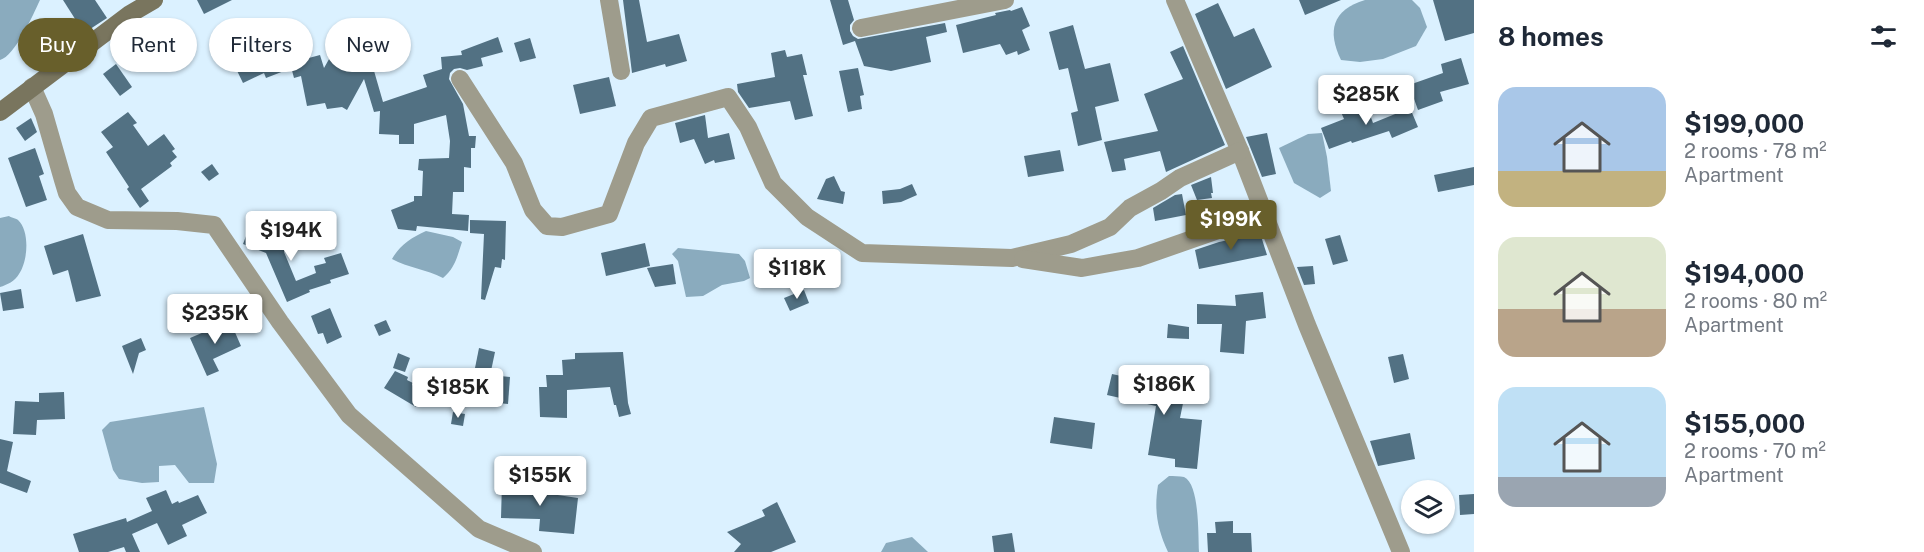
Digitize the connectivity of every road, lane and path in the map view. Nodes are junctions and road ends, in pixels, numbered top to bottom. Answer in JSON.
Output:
{"nodes":[{"id":1,"x":154,"y":0,"type":"edge"},
{"id":2,"x":609,"y":0,"type":"edge"},
{"id":3,"x":1005,"y":0,"type":"edge"},
{"id":4,"x":1175,"y":0,"type":"edge"},
{"id":5,"x":861,"y":27,"type":"dead end"},
{"id":6,"x":621,"y":71,"type":"dead end"},
{"id":7,"x":460,"y":79,"type":"dead end"},
{"id":8,"x":32,"y":87,"type":"junction"},
{"id":9,"x":0,"y":112,"type":"edge"},
{"id":10,"x":1240,"y":151,"type":"junction"},
{"id":11,"x":1264,"y":214,"type":"junction"},
{"id":12,"x":1012,"y":258,"type":"junction"},
{"id":13,"x":533,"y":552,"type":"edge"},
{"id":14,"x":1401,"y":552,"type":"edge"}],
"edges":[{"from":1,"to":8,"type":"main road"},
{"from":2,"to":6,"type":"street"},
{"from":3,"to":5,"type":"street"},
{"from":4,"to":10,"type":"street"},
{"from":7,"to":12,"type":"street"},
{"from":8,"to":9,"type":"main road"},
{"from":8,"to":13,"type":"street"},
{"from":10,"to":11,"type":"street"},
{"from":10,"to":12,"type":"street"},
{"from":11,"to":12,"type":"street"},
{"from":11,"to":14,"type":"street"}]}
